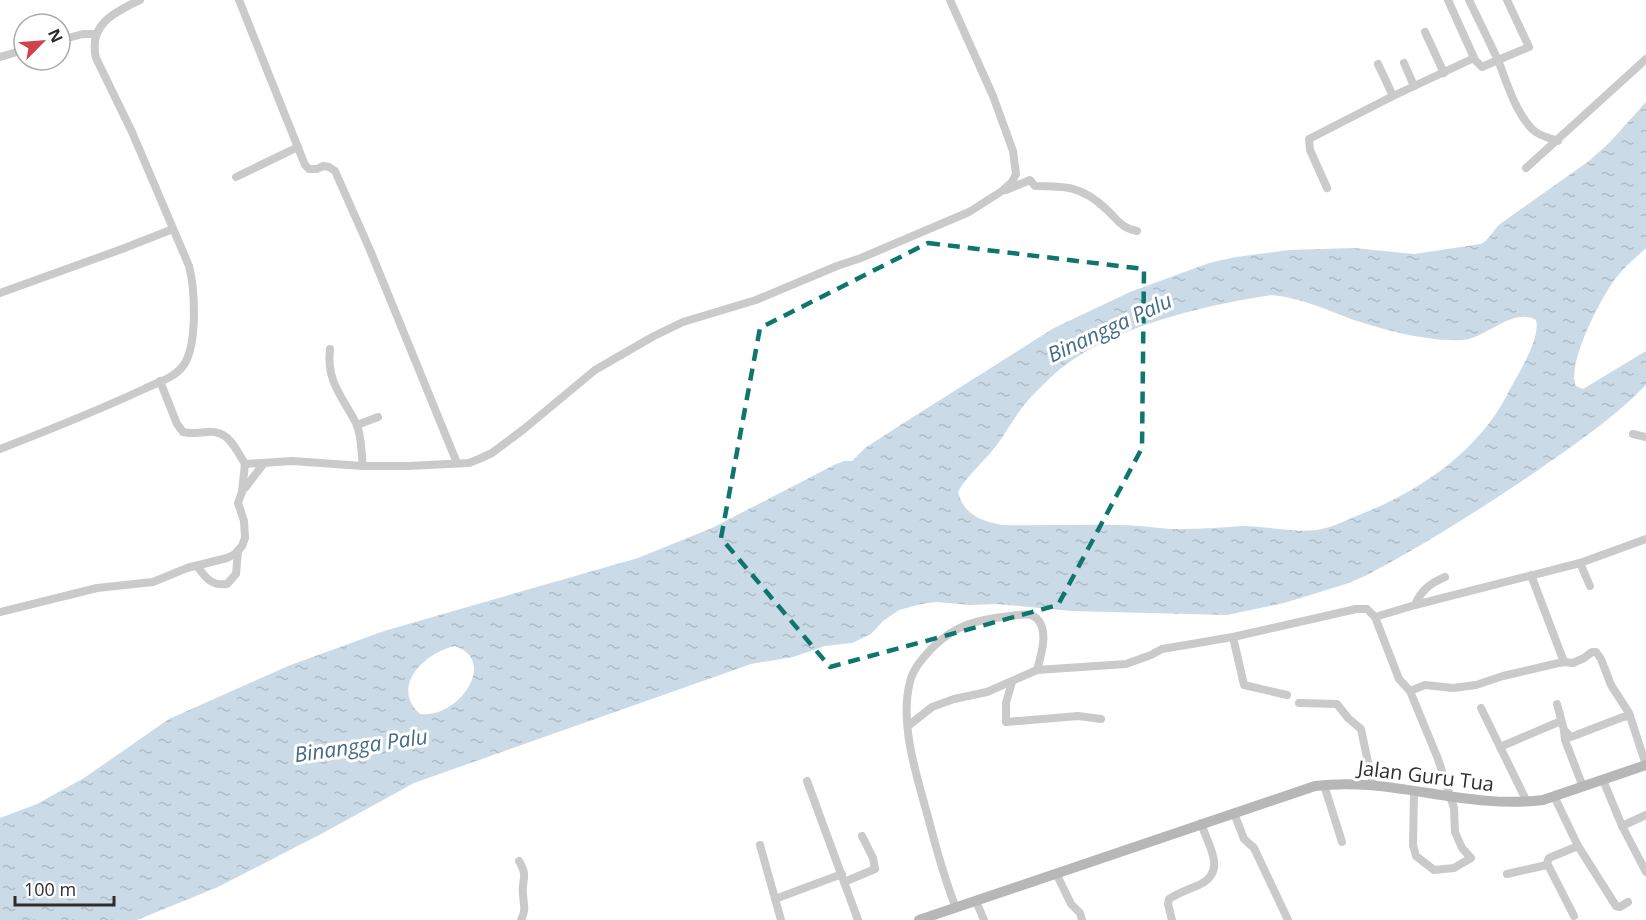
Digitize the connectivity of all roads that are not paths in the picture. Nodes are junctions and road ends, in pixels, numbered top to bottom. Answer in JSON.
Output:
{"nodes":[{"id":1,"x":140,"y":0,"type":"edge"},
{"id":2,"x":239,"y":0,"type":"edge"},
{"id":3,"x":950,"y":0,"type":"edge"},
{"id":4,"x":1448,"y":0,"type":"edge"},
{"id":5,"x":1469,"y":0,"type":"edge"},
{"id":6,"x":1507,"y":0,"type":"edge"},
{"id":7,"x":1425,"y":32,"type":"dead end"},
{"id":8,"x":95,"y":34,"type":"junction"},
{"id":9,"x":72,"y":37,"type":"edge"},
{"id":10,"x":1474,"y":58,"type":"junction"},
{"id":11,"x":1646,"y":59,"type":"edge"},
{"id":12,"x":1498,"y":60,"type":"junction"},
{"id":13,"x":1404,"y":63,"type":"dead end"},
{"id":14,"x":1378,"y":64,"type":"dead end"},
{"id":15,"x":1444,"y":73,"type":"junction"},
{"id":16,"x":1414,"y":86,"type":"junction"},
{"id":17,"x":1393,"y":96,"type":"junction"},
{"id":18,"x":1558,"y":141,"type":"junction"},
{"id":19,"x":298,"y":147,"type":"junction"},
{"id":20,"x":1526,"y":168,"type":"dead end"},
{"id":21,"x":236,"y":177,"type":"dead end"},
{"id":22,"x":1327,"y":188,"type":"dead end"},
{"id":23,"x":1002,"y":191,"type":"junction"},
{"id":24,"x":173,"y":229,"type":"junction"},
{"id":25,"x":1137,"y":231,"type":"dead end"},
{"id":26,"x":0,"y":292,"type":"edge"},
{"id":27,"x":330,"y":349,"type":"dead end"},
{"id":28,"x":160,"y":381,"type":"junction"},
{"id":29,"x":378,"y":417,"type":"dead end"},
{"id":30,"x":357,"y":425,"type":"junction"},
{"id":31,"x":1633,"y":434,"type":"dead end"},
{"id":32,"x":1646,"y":437,"type":"edge"},
{"id":33,"x":0,"y":449,"type":"edge"},
{"id":34,"x":264,"y":463,"type":"junction"},
{"id":35,"x":457,"y":463,"type":"junction"},
{"id":36,"x":245,"y":464,"type":"junction"},
{"id":37,"x":363,"y":466,"type":"junction"},
{"id":38,"x":242,"y":492,"type":"junction"},
{"id":39,"x":1646,"y":539,"type":"edge"},
{"id":40,"x":238,"y":551,"type":"junction"},
{"id":41,"x":1580,"y":563,"type":"junction"},
{"id":42,"x":197,"y":566,"type":"junction"},
{"id":43,"x":1531,"y":575,"type":"junction"},
{"id":44,"x":1445,"y":577,"type":"dead end"},
{"id":45,"x":1590,"y":586,"type":"dead end"},
{"id":46,"x":1414,"y":605,"type":"junction"},
{"id":47,"x":0,"y":612,"type":"edge"},
{"id":48,"x":1375,"y":617,"type":"junction"},
{"id":49,"x":1233,"y":637,"type":"junction"},
{"id":50,"x":1564,"y":662,"type":"junction"},
{"id":51,"x":1037,"y":670,"type":"junction"},
{"id":52,"x":1012,"y":682,"type":"junction"},
{"id":53,"x":1410,"y":691,"type":"junction"},
{"id":54,"x":1287,"y":695,"type":"dead end"},
{"id":55,"x":1299,"y":703,"type":"dead end"},
{"id":56,"x":1557,"y":704,"type":"dead end"},
{"id":57,"x":1481,"y":708,"type":"dead end"},
{"id":58,"x":1630,"y":716,"type":"junction"},
{"id":59,"x":1101,"y":719,"type":"dead end"},
{"id":60,"x":1562,"y":720,"type":"junction"},
{"id":61,"x":908,"y":726,"type":"junction"},
{"id":62,"x":1564,"y":730,"type":"junction"},
{"id":63,"x":1500,"y":747,"type":"junction"},
{"id":64,"x":1646,"y":765,"type":"edge"},
{"id":65,"x":1603,"y":780,"type":"junction"},
{"id":66,"x":807,"y":782,"type":"dead end"},
{"id":67,"x":1324,"y":785,"type":"junction"},
{"id":68,"x":1373,"y":786,"type":"junction"},
{"id":69,"x":1583,"y":786,"type":"junction"},
{"id":70,"x":1414,"y":792,"type":"junction"},
{"id":71,"x":1554,"y":796,"type":"junction"},
{"id":72,"x":1451,"y":797,"type":"junction"},
{"id":73,"x":1527,"y":802,"type":"junction"},
{"id":74,"x":1233,"y":813,"type":"junction"},
{"id":75,"x":1646,"y":815,"type":"edge"},
{"id":76,"x":1201,"y":824,"type":"junction"},
{"id":77,"x":1622,"y":826,"type":"junction"},
{"id":78,"x":862,"y":836,"type":"dead end"},
{"id":79,"x":1342,"y":842,"type":"dead end"},
{"id":80,"x":760,"y":845,"type":"dead end"},
{"id":81,"x":1578,"y":846,"type":"junction"},
{"id":82,"x":519,"y":861,"type":"dead end"},
{"id":83,"x":1547,"y":865,"type":"junction"},
{"id":84,"x":1646,"y":872,"type":"edge"},
{"id":85,"x":1056,"y":873,"type":"junction"},
{"id":86,"x":1507,"y":874,"type":"dead end"},
{"id":87,"x":843,"y":878,"type":"junction"},
{"id":88,"x":775,"y":899,"type":"junction"},
{"id":89,"x":976,"y":901,"type":"junction"},
{"id":90,"x":1628,"y":902,"type":"dead end"},
{"id":91,"x":956,"y":908,"type":"junction"},
{"id":92,"x":1574,"y":916,"type":"dead end"},
{"id":93,"x":521,"y":920,"type":"edge"},
{"id":94,"x":781,"y":920,"type":"edge"},
{"id":95,"x":858,"y":920,"type":"edge"},
{"id":96,"x":920,"y":920,"type":"edge"},
{"id":97,"x":984,"y":920,"type":"edge"},
{"id":98,"x":1082,"y":920,"type":"edge"},
{"id":99,"x":1172,"y":920,"type":"edge"},
{"id":100,"x":1288,"y":920,"type":"edge"}],
"edges":[{"from":1,"to":8,"type":"street"},
{"from":2,"to":19,"type":"street"},
{"from":3,"to":23,"type":"street"},
{"from":4,"to":10,"type":"street"},
{"from":5,"to":12,"type":"street"},
{"from":6,"to":12,"type":"street"},
{"from":7,"to":15,"type":"street"},
{"from":8,"to":9,"type":"street"},
{"from":8,"to":24,"type":"street"},
{"from":10,"to":12,"type":"street"},
{"from":10,"to":15,"type":"street"},
{"from":11,"to":18,"type":"street"},
{"from":12,"to":18,"type":"street"},
{"from":13,"to":16,"type":"street"},
{"from":14,"to":17,"type":"street"},
{"from":15,"to":16,"type":"street"},
{"from":16,"to":17,"type":"street"},
{"from":17,"to":22,"type":"street"},
{"from":18,"to":20,"type":"street"},
{"from":19,"to":21,"type":"street"},
{"from":19,"to":35,"type":"street"},
{"from":23,"to":25,"type":"street"},
{"from":23,"to":35,"type":"street"},
{"from":24,"to":26,"type":"street"},
{"from":24,"to":28,"type":"street"},
{"from":27,"to":30,"type":"street"},
{"from":28,"to":33,"type":"street"},
{"from":28,"to":36,"type":"street"},
{"from":29,"to":30,"type":"street"},
{"from":30,"to":37,"type":"street"},
{"from":31,"to":32,"type":"street"},
{"from":34,"to":36,"type":"street"},
{"from":34,"to":37,"type":"street"},
{"from":34,"to":38,"type":"street"},
{"from":35,"to":37,"type":"street"},
{"from":36,"to":38,"type":"street"},
{"from":38,"to":40,"type":"street"},
{"from":39,"to":41,"type":"street"},
{"from":40,"to":42,"type":"street"},
{"from":40,"to":42,"type":"street"},
{"from":41,"to":43,"type":"street"},
{"from":41,"to":45,"type":"street"},
{"from":42,"to":47,"type":"street"},
{"from":43,"to":46,"type":"street"},
{"from":43,"to":50,"type":"street"},
{"from":44,"to":46,"type":"street"},
{"from":46,"to":48,"type":"street"},
{"from":48,"to":49,"type":"street"},
{"from":48,"to":53,"type":"street"},
{"from":49,"to":51,"type":"street"},
{"from":49,"to":54,"type":"street"},
{"from":50,"to":53,"type":"street"},
{"from":50,"to":58,"type":"street"},
{"from":51,"to":52,"type":"street"},
{"from":51,"to":61,"type":"street"},
{"from":52,"to":59,"type":"street"},
{"from":52,"to":61,"type":"street"},
{"from":53,"to":72,"type":"street"},
{"from":55,"to":68,"type":"street"},
{"from":56,"to":60,"type":"street"},
{"from":57,"to":63,"type":"street"},
{"from":58,"to":62,"type":"street"},
{"from":58,"to":64,"type":"street"},
{"from":60,"to":62,"type":"street"},
{"from":60,"to":63,"type":"street"},
{"from":61,"to":91,"type":"street"},
{"from":62,"to":69,"type":"street"},
{"from":63,"to":73,"type":"street"},
{"from":64,"to":65,"type":"main road","name":"Jalan Guru Tua"},
{"from":65,"to":69,"type":"main road","name":"Jalan Guru Tua"},
{"from":65,"to":77,"type":"street"},
{"from":66,"to":87,"type":"street"},
{"from":67,"to":68,"type":"main road","name":"Jalan Guru Tua"},
{"from":67,"to":74,"type":"main road","name":"Jalan Guru Tua"},
{"from":67,"to":79,"type":"street"},
{"from":68,"to":70,"type":"main road","name":"Jalan Guru Tua"},
{"from":69,"to":71,"type":"main road","name":"Jalan Guru Tua"},
{"from":70,"to":72,"type":"main road","name":"Jalan Guru Tua"},
{"from":70,"to":72,"type":"street"},
{"from":71,"to":73,"type":"main road","name":"Jalan Guru Tua"},
{"from":71,"to":81,"type":"street"},
{"from":72,"to":73,"type":"main road","name":"Jalan Guru Tua"},
{"from":74,"to":76,"type":"main road","name":"Jalan Guru Tua"},
{"from":74,"to":100,"type":"street"},
{"from":75,"to":77,"type":"street"},
{"from":76,"to":85,"type":"main road","name":"Jalan Guru Tua"},
{"from":76,"to":99,"type":"street"},
{"from":77,"to":84,"type":"street"},
{"from":78,"to":87,"type":"street"},
{"from":80,"to":88,"type":"street"},
{"from":81,"to":83,"type":"street"},
{"from":81,"to":90,"type":"street"},
{"from":82,"to":93,"type":"street"},
{"from":83,"to":86,"type":"street"},
{"from":83,"to":92,"type":"street"},
{"from":85,"to":89,"type":"main road","name":"Jalan Guru Tua"},
{"from":85,"to":98,"type":"street"},
{"from":87,"to":88,"type":"street"},
{"from":87,"to":95,"type":"street"},
{"from":88,"to":94,"type":"street"},
{"from":89,"to":91,"type":"main road","name":"Jalan Guru Tua"},
{"from":89,"to":97,"type":"street"},
{"from":91,"to":96,"type":"main road","name":"Jalan Guru Tua"}]}
